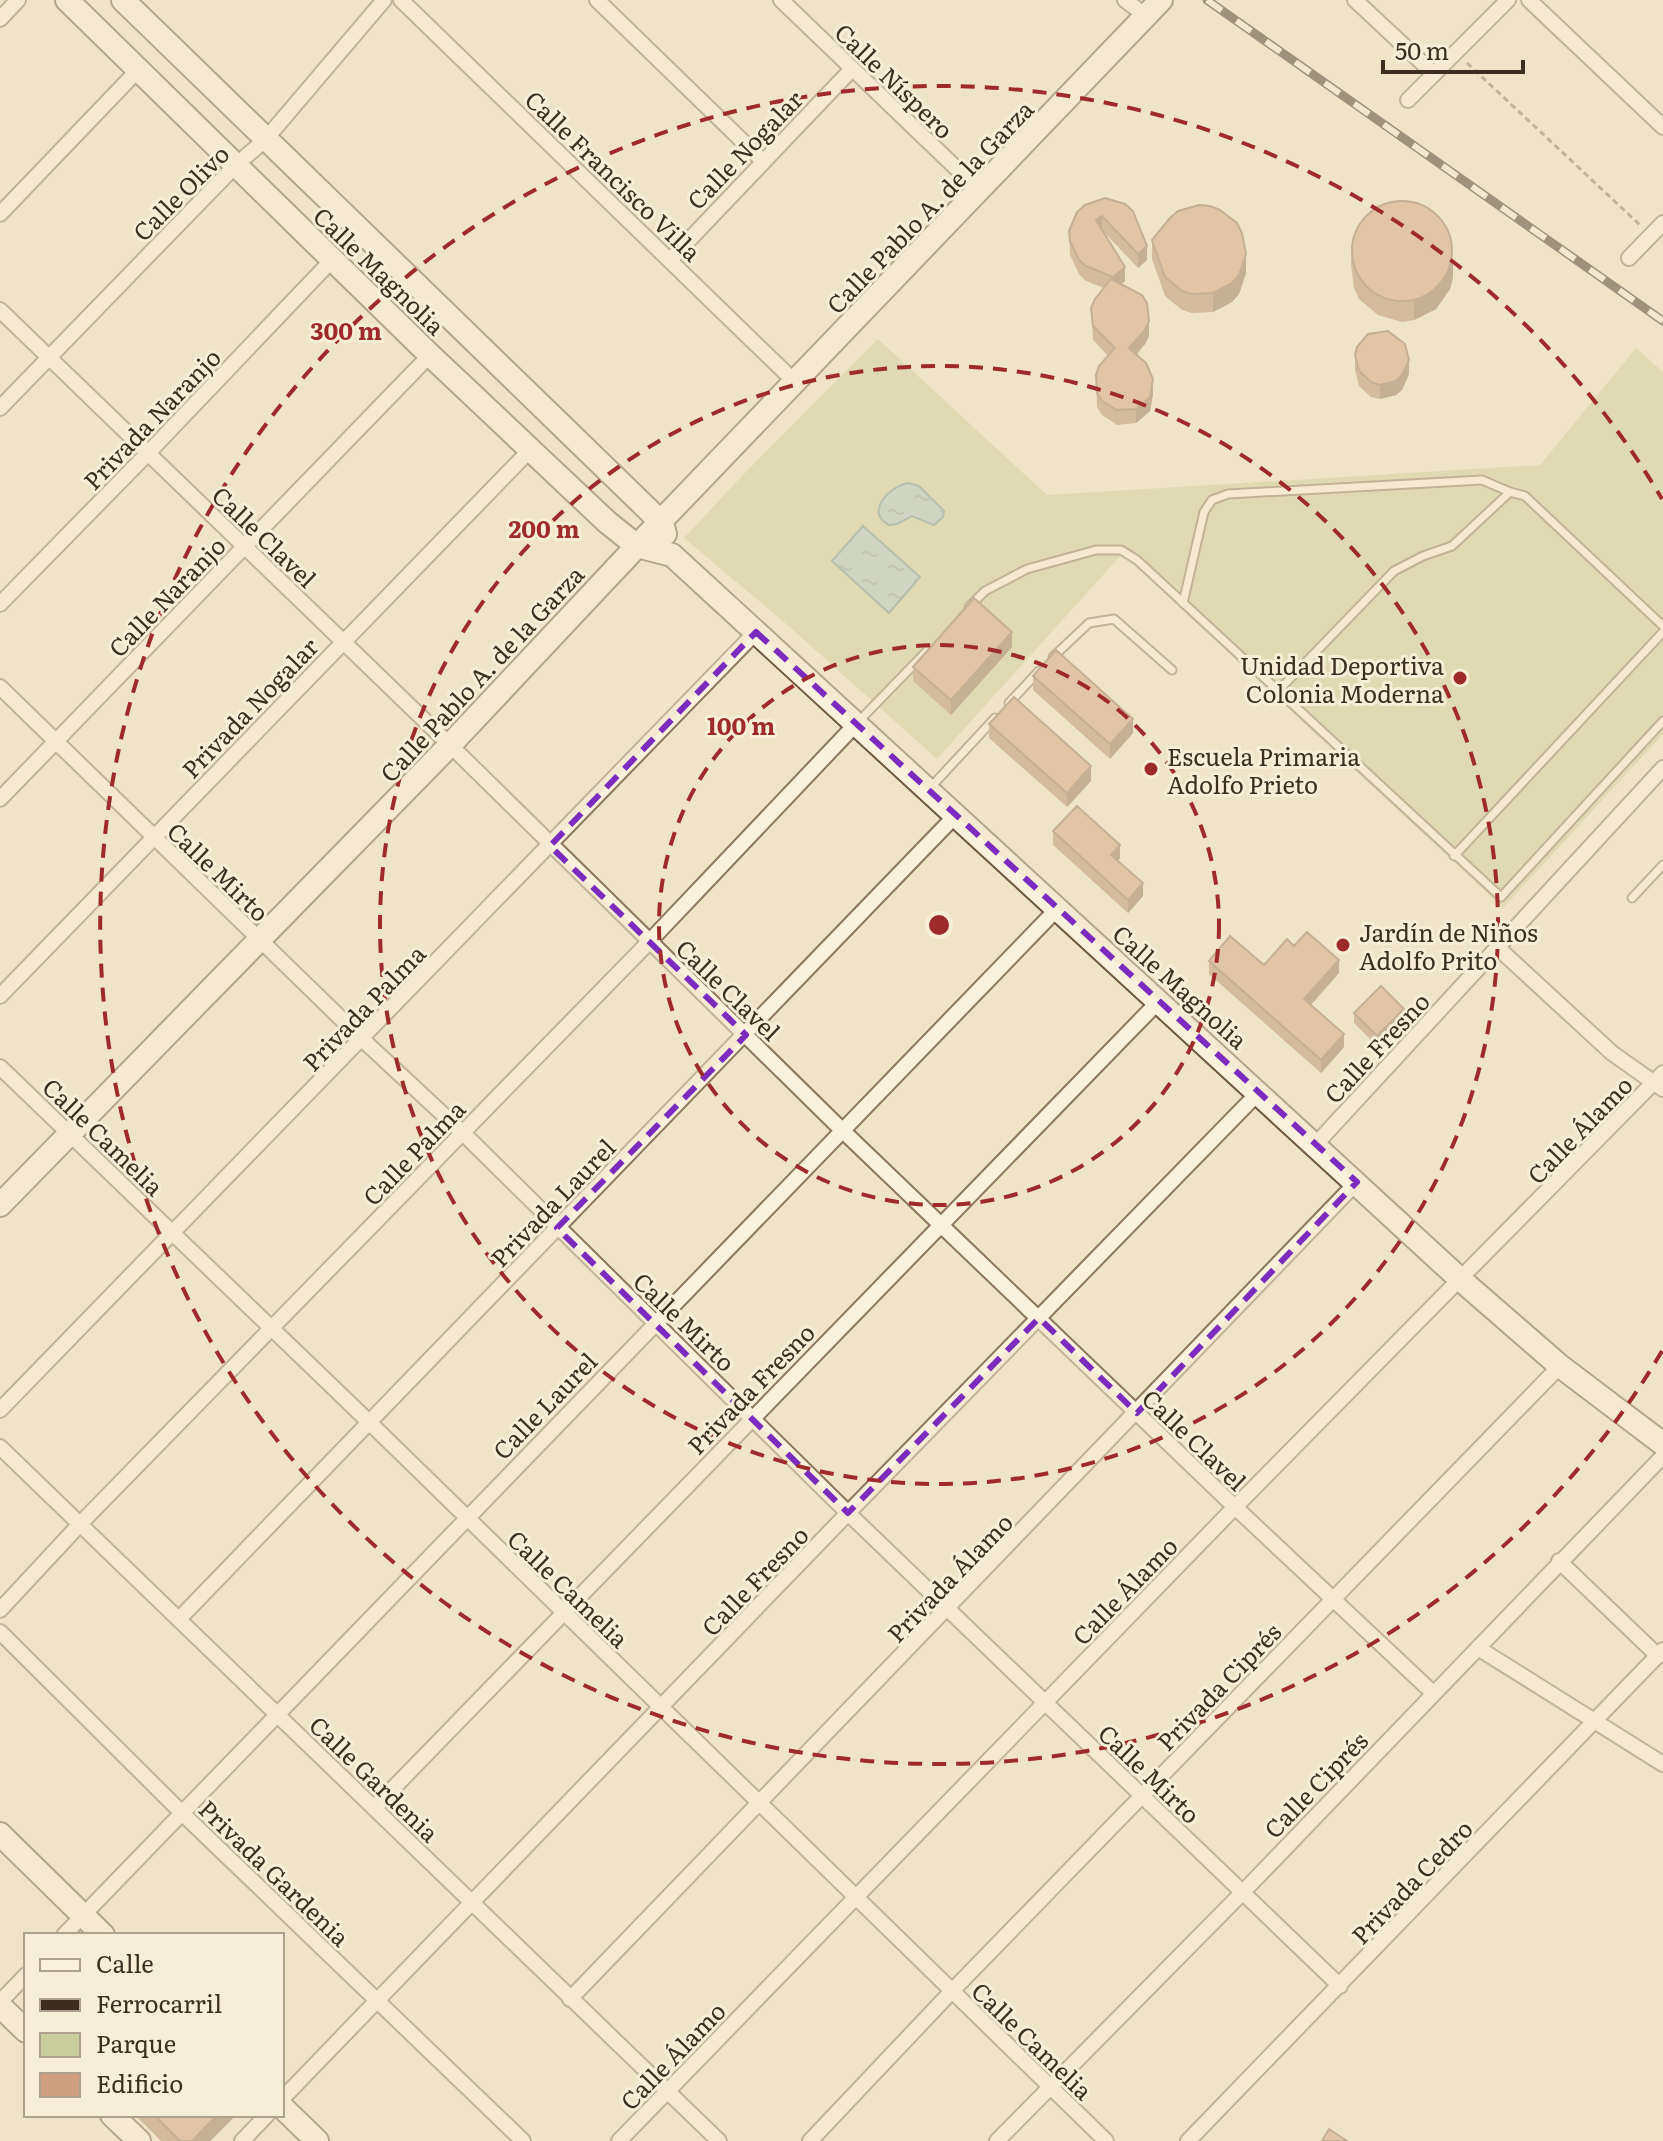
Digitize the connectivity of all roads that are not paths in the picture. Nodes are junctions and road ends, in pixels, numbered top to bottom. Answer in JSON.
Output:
{"nodes":[{"id":1,"x":18,"y":0,"type":"edge"},
{"id":2,"x":67,"y":0,"type":"edge"},
{"id":3,"x":123,"y":0,"type":"edge"},
{"id":4,"x":384,"y":0,"type":"edge"},
{"id":5,"x":401,"y":0,"type":"edge"},
{"id":6,"x":597,"y":0,"type":"edge"},
{"id":7,"x":781,"y":0,"type":"edge"},
{"id":8,"x":1125,"y":0,"type":"edge"},
{"id":9,"x":1355,"y":0,"type":"edge"},
{"id":10,"x":1508,"y":0,"type":"edge"},
{"id":11,"x":1529,"y":0,"type":"edge"},
{"id":12,"x":1154,"y":8,"type":"edge"},
{"id":13,"x":0,"y":19,"type":"edge"},
{"id":14,"x":852,"y":69,"type":"junction"},
{"id":15,"x":138,"y":70,"type":"junction"},
{"id":16,"x":1434,"y":74,"type":"junction"},
{"id":17,"x":1408,"y":100,"type":"dead end"},
{"id":18,"x":1663,"y":127,"type":"edge"},
{"id":19,"x":265,"y":140,"type":"junction"},
{"id":20,"x":762,"y":160,"type":"junction"},
{"id":21,"x":236,"y":165,"type":"junction"},
{"id":22,"x":980,"y":191,"type":"junction"},
{"id":23,"x":0,"y":214,"type":"edge"},
{"id":24,"x":1663,"y":223,"type":"edge"},
{"id":25,"x":1629,"y":258,"type":"dead end"},
{"id":26,"x":332,"y":260,"type":"junction"},
{"id":27,"x":670,"y":260,"type":"junction"},
{"id":28,"x":0,"y":310,"type":"edge"},
{"id":29,"x":430,"y":355,"type":"junction"},
{"id":30,"x":49,"y":357,"type":"junction"},
{"id":31,"x":796,"y":383,"type":"junction"},
{"id":32,"x":0,"y":408,"type":"edge"},
{"id":33,"x":531,"y":449,"type":"junction"},
{"id":34,"x":149,"y":452,"type":"junction"},
{"id":35,"x":1510,"y":492,"type":"junction"},
{"id":36,"x":662,"y":523,"type":"junction"},
{"id":37,"x":637,"y":546,"type":"junction"},
{"id":38,"x":244,"y":547,"type":"junction"},
{"id":39,"x":672,"y":555,"type":"junction"},
{"id":40,"x":1183,"y":603,"type":"junction"},
{"id":41,"x":0,"y":604,"type":"edge"},
{"id":42,"x":965,"y":612,"type":"edge"},
{"id":43,"x":1663,"y":629,"type":"edge"},
{"id":44,"x":756,"y":632,"type":"junction"},
{"id":45,"x":342,"y":642,"type":"junction"},
{"id":46,"x":935,"y":643,"type":"edge"},
{"id":47,"x":1172,"y":670,"type":"dead end"},
{"id":48,"x":0,"y":687,"type":"edge"},
{"id":49,"x":1278,"y":691,"type":"junction"},
{"id":50,"x":1663,"y":721,"type":"edge"},
{"id":51,"x":856,"y":724,"type":"junction"},
{"id":52,"x":55,"y":742,"type":"junction"},
{"id":53,"x":450,"y":745,"type":"junction"},
{"id":54,"x":1663,"y":768,"type":"edge"},
{"id":55,"x":928,"y":789,"type":"junction"},
{"id":56,"x":0,"y":799,"type":"edge"},
{"id":57,"x":956,"y":815,"type":"junction"},
{"id":58,"x":153,"y":838,"type":"junction"},
{"id":59,"x":550,"y":846,"type":"junction"},
{"id":60,"x":1454,"y":856,"type":"junction"},
{"id":61,"x":1663,"y":865,"type":"edge"},
{"id":62,"x":1632,"y":898,"type":"dead end"},
{"id":63,"x":1058,"y":908,"type":"junction"},
{"id":64,"x":260,"y":941,"type":"junction"},
{"id":65,"x":649,"y":942,"type":"junction"},
{"id":66,"x":1498,"y":948,"type":"junction"},
{"id":67,"x":0,"y":996,"type":"edge"},
{"id":68,"x":1159,"y":1001,"type":"junction"},
{"id":69,"x":746,"y":1035,"type":"junction"},
{"id":70,"x":362,"y":1039,"type":"junction"},
{"id":71,"x":0,"y":1067,"type":"edge"},
{"id":72,"x":1660,"y":1082,"type":"edge"},
{"id":73,"x":1259,"y":1092,"type":"junction"},
{"id":74,"x":843,"y":1131,"type":"junction"},
{"id":75,"x":70,"y":1133,"type":"junction"},
{"id":76,"x":463,"y":1133,"type":"junction"},
{"id":77,"x":1316,"y":1144,"type":"junction"},
{"id":78,"x":1357,"y":1182,"type":"junction"},
{"id":79,"x":0,"y":1205,"type":"edge"},
{"id":80,"x":941,"y":1224,"type":"junction"},
{"id":81,"x":557,"y":1228,"type":"junction"},
{"id":82,"x":174,"y":1234,"type":"junction"},
{"id":83,"x":1461,"y":1280,"type":"junction"},
{"id":84,"x":1039,"y":1318,"type":"junction"},
{"id":85,"x":654,"y":1323,"type":"junction"},
{"id":86,"x":272,"y":1328,"type":"junction"},
{"id":87,"x":1560,"y":1366,"type":"junction"},
{"id":88,"x":0,"y":1410,"type":"edge"},
{"id":89,"x":1137,"y":1413,"type":"junction"},
{"id":90,"x":753,"y":1417,"type":"junction"},
{"id":91,"x":369,"y":1422,"type":"junction"},
{"id":92,"x":1663,"y":1444,"type":"edge"},
{"id":93,"x":0,"y":1447,"type":"edge"},
{"id":94,"x":1663,"y":1456,"type":"edge"},
{"id":95,"x":1235,"y":1507,"type":"junction"},
{"id":96,"x":848,"y":1513,"type":"junction"},
{"id":97,"x":466,"y":1518,"type":"junction"},
{"id":98,"x":80,"y":1524,"type":"junction"},
{"id":99,"x":1559,"y":1561,"type":"junction"},
{"id":100,"x":1332,"y":1599,"type":"junction"},
{"id":101,"x":950,"y":1608,"type":"junction"},
{"id":102,"x":0,"y":1610,"type":"edge"},
{"id":103,"x":563,"y":1613,"type":"junction"},
{"id":104,"x":179,"y":1619,"type":"junction"},
{"id":105,"x":0,"y":1632,"type":"edge"},
{"id":106,"x":1478,"y":1648,"type":"junction"},
{"id":107,"x":1660,"y":1653,"type":"edge"},
{"id":108,"x":1433,"y":1693,"type":"junction"},
{"id":109,"x":1045,"y":1703,"type":"junction"},
{"id":110,"x":661,"y":1708,"type":"junction"},
{"id":111,"x":276,"y":1713,"type":"junction"},
{"id":112,"x":1595,"y":1723,"type":"junction"},
{"id":113,"x":1663,"y":1764,"type":"edge"},
{"id":114,"x":1142,"y":1795,"type":"junction"},
{"id":115,"x":760,"y":1803,"type":"junction"},
{"id":116,"x":374,"y":1808,"type":"junction"},
{"id":117,"x":181,"y":1812,"type":"junction"},
{"id":118,"x":0,"y":1834,"type":"edge"},
{"id":119,"x":1242,"y":1893,"type":"junction"},
{"id":120,"x":857,"y":1897,"type":"junction"},
{"id":121,"x":472,"y":1903,"type":"junction"},
{"id":122,"x":82,"y":1916,"type":"junction"},
{"id":123,"x":66,"y":1933,"type":"edge"},
{"id":124,"x":101,"y":1933,"type":"edge"},
{"id":125,"x":24,"y":1977,"type":"edge"},
{"id":126,"x":1340,"y":1986,"type":"junction"},
{"id":127,"x":952,"y":1991,"type":"junction"},
{"id":128,"x":570,"y":1999,"type":"junction"},
{"id":129,"x":377,"y":2000,"type":"junction"},
{"id":130,"x":0,"y":2004,"type":"edge"},
{"id":131,"x":24,"y":2029,"type":"edge"},
{"id":132,"x":1050,"y":2086,"type":"junction"},
{"id":133,"x":667,"y":2091,"type":"junction"},
{"id":134,"x":284,"y":2097,"type":"edge"},
{"id":135,"x":284,"y":2109,"type":"edge"},
{"id":136,"x":114,"y":2117,"type":"edge"},
{"id":137,"x":265,"y":2117,"type":"edge"},
{"id":138,"x":139,"y":2141,"type":"edge"},
{"id":139,"x":242,"y":2141,"type":"edge"},
{"id":140,"x":317,"y":2141,"type":"edge"},
{"id":141,"x":523,"y":2141,"type":"edge"},
{"id":142,"x":619,"y":2141,"type":"edge"},
{"id":143,"x":719,"y":2141,"type":"edge"},
{"id":144,"x":810,"y":2141,"type":"edge"},
{"id":145,"x":997,"y":2141,"type":"edge"},
{"id":146,"x":1106,"y":2141,"type":"edge"},
{"id":147,"x":1188,"y":2141,"type":"edge"}],
"edges":[{"from":1,"to":13,"type":"street"},
{"from":2,"to":15,"type":"street","name":"Calle Magnolia"},
{"from":3,"to":19,"type":"street","name":"Calle Magnolia"},
{"from":4,"to":19,"type":"street","name":"Calle Olivo"},
{"from":5,"to":27,"type":"street","name":"Calle Francisco Villa"},
{"from":6,"to":20,"type":"street"},
{"from":7,"to":14,"type":"street","name":"Calle Níspero"},
{"from":8,"to":12,"type":"street"},
{"from":9,"to":16,"type":"street"},
{"from":10,"to":16,"type":"street"},
{"from":11,"to":18,"type":"street"},
{"from":12,"to":22,"type":"street","name":"Calle Pablo A. de la Garza"},
{"from":14,"to":20,"type":"street","name":"Calle Nogalar"},
{"from":14,"to":22,"type":"street","name":"Calle Níspero"},
{"from":15,"to":21,"type":"street","name":"Calle Magnolia"},
{"from":15,"to":23,"type":"street"},
{"from":16,"to":17,"type":"street"},
{"from":19,"to":21,"type":"street","name":"Calle Olivo"},
{"from":19,"to":36,"type":"street","name":"Calle Magnolia"},
{"from":20,"to":27,"type":"street","name":"Calle Nogalar"},
{"from":21,"to":26,"type":"street","name":"Calle Magnolia"},
{"from":21,"to":30,"type":"street","name":"Calle Olivo"},
{"from":22,"to":31,"type":"street","name":"Calle Pablo A. de la Garza"},
{"from":24,"to":25,"type":"street"},
{"from":26,"to":29,"type":"street","name":"Calle Magnolia"},
{"from":26,"to":34,"type":"street","name":"Privada Naranjo"},
{"from":27,"to":31,"type":"street","name":"Calle Francisco Villa"},
{"from":28,"to":30,"type":"street","name":"Calle Clavel"},
{"from":29,"to":33,"type":"street","name":"Calle Magnolia"},
{"from":29,"to":38,"type":"street","name":"Calle Naranjo"},
{"from":30,"to":32,"type":"street","name":"Calle Olivo"},
{"from":30,"to":34,"type":"street","name":"Calle Clavel"},
{"from":31,"to":36,"type":"street","name":"Calle Pablo A. de la Garza"},
{"from":33,"to":37,"type":"street","name":"Calle Magnolia"},
{"from":33,"to":45,"type":"street","name":"Privada Nogalar"},
{"from":34,"to":38,"type":"street","name":"Calle Clavel"},
{"from":34,"to":41,"type":"street","name":"Privada Naranjo"},
{"from":35,"to":40,"type":"lane"},
{"from":35,"to":43,"type":"lane"},
{"from":35,"to":49,"type":"lane"},
{"from":36,"to":37,"type":"street","name":"Calle Pablo A. de la Garza"},
{"from":36,"to":39,"type":"street","name":"Calle Magnolia"},
{"from":37,"to":39,"type":"street","name":"Calle Magnolia"},
{"from":37,"to":53,"type":"street","name":"Calle Pablo A. de la Garza"},
{"from":38,"to":45,"type":"street","name":"Calle Clavel"},
{"from":38,"to":52,"type":"street","name":"Calle Naranjo"},
{"from":39,"to":44,"type":"street","name":"Calle Magnolia"},
{"from":40,"to":42,"type":"lane"},
{"from":40,"to":49,"type":"lane"},
{"from":43,"to":60,"type":"lane"},
{"from":44,"to":51,"type":"street","name":"Calle Magnolia"},
{"from":44,"to":59,"type":"street","name":"Privada Palma"},
{"from":45,"to":53,"type":"street","name":"Calle Clavel"},
{"from":45,"to":58,"type":"street","name":"Privada Nogalar"},
{"from":46,"to":51,"type":"lane"},
{"from":47,"to":55,"type":"lane"},
{"from":48,"to":52,"type":"street","name":"Calle Mirto"},
{"from":49,"to":60,"type":"lane"},
{"from":50,"to":60,"type":"lane"},
{"from":51,"to":55,"type":"street","name":"Calle Magnolia"},
{"from":51,"to":65,"type":"street","name":"Calle Palma"},
{"from":52,"to":56,"type":"street","name":"Calle Naranjo"},
{"from":52,"to":58,"type":"street","name":"Calle Mirto"},
{"from":53,"to":59,"type":"street","name":"Calle Clavel"},
{"from":53,"to":64,"type":"street","name":"Calle Pablo A. de la Garza"},
{"from":54,"to":66,"type":"street","name":"Calle Fresno"},
{"from":55,"to":57,"type":"street","name":"Calle Magnolia"},
{"from":57,"to":63,"type":"street","name":"Calle Magnolia"},
{"from":57,"to":69,"type":"street","name":"Privada Laurel"},
{"from":58,"to":64,"type":"street","name":"Calle Mirto"},
{"from":58,"to":67,"type":"street","name":"Privada Nogalar"},
{"from":59,"to":65,"type":"street","name":"Calle Clavel"},
{"from":59,"to":70,"type":"street","name":"Privada Palma"},
{"from":61,"to":62,"type":"lane"},
{"from":63,"to":68,"type":"street","name":"Calle Magnolia"},
{"from":63,"to":74,"type":"street","name":"Calle Laurel"},
{"from":64,"to":70,"type":"street","name":"Calle Mirto"},
{"from":64,"to":75,"type":"street","name":"Calle Pablo A. de la Garza"},
{"from":65,"to":69,"type":"street","name":"Calle Clavel"},
{"from":65,"to":76,"type":"street","name":"Calle Palma"},
{"from":66,"to":72,"type":"street"},
{"from":66,"to":77,"type":"street","name":"Calle Fresno"},
{"from":68,"to":73,"type":"street","name":"Calle Magnolia"},
{"from":68,"to":80,"type":"street","name":"Privada Fresno"},
{"from":69,"to":74,"type":"street","name":"Calle Clavel"},
{"from":69,"to":81,"type":"street","name":"Privada Laurel"},
{"from":70,"to":76,"type":"street","name":"Calle Mirto"},
{"from":70,"to":82,"type":"street","name":"Privada Palma"},
{"from":71,"to":75,"type":"street","name":"Calle Camelia"},
{"from":72,"to":83,"type":"street","name":"Calle Álamo"},
{"from":73,"to":77,"type":"street","name":"Calle Magnolia"},
{"from":73,"to":84,"type":"street","name":"Calle Fresno"},
{"from":74,"to":80,"type":"street","name":"Calle Clavel"},
{"from":74,"to":85,"type":"street","name":"Calle Laurel"},
{"from":75,"to":79,"type":"street","name":"Calle Pablo A. de la Garza"},
{"from":75,"to":82,"type":"street","name":"Calle Camelia"},
{"from":76,"to":81,"type":"street","name":"Calle Mirto"},
{"from":76,"to":86,"type":"street","name":"Calle Palma"},
{"from":77,"to":78,"type":"street","name":"Calle Magnolia"},
{"from":78,"to":83,"type":"street","name":"Calle Magnolia"},
{"from":78,"to":89,"type":"street","name":"Privada Álamo"},
{"from":80,"to":84,"type":"street","name":"Calle Clavel"},
{"from":80,"to":90,"type":"street","name":"Privada Fresno"},
{"from":81,"to":85,"type":"street","name":"Calle Mirto"},
{"from":81,"to":91,"type":"street","name":"Privada Laurel"},
{"from":82,"to":86,"type":"street","name":"Calle Camelia"},
{"from":82,"to":88,"type":"street","name":"Privada Palma"},
{"from":83,"to":87,"type":"street","name":"Calle Magnolia"},
{"from":83,"to":95,"type":"street","name":"Calle Álamo"},
{"from":84,"to":89,"type":"street","name":"Calle Clavel"},
{"from":84,"to":96,"type":"street","name":"Calle Fresno"},
{"from":85,"to":90,"type":"street","name":"Calle Mirto"},
{"from":85,"to":97,"type":"street","name":"Calle Laurel"},
{"from":86,"to":91,"type":"street","name":"Calle Camelia"},
{"from":86,"to":98,"type":"street","name":"Calle Palma"},
{"from":87,"to":92,"type":"street","name":"Calle Magnolia"},
{"from":87,"to":100,"type":"street","name":"Privada Ciprés"},
{"from":89,"to":95,"type":"street","name":"Calle Clavel"},
{"from":89,"to":101,"type":"street","name":"Privada Álamo"},
{"from":90,"to":96,"type":"street","name":"Calle Mirto"},
{"from":90,"to":103,"type":"street","name":"Privada Fresno"},
{"from":91,"to":97,"type":"street","name":"Calle Camelia"},
{"from":91,"to":104,"type":"street","name":"Privada Laurel"},
{"from":93,"to":98,"type":"street","name":"Calle Gardenia"},
{"from":94,"to":99,"type":"street","name":"Calle Ciprés"},
{"from":95,"to":100,"type":"street","name":"Calle Clavel"},
{"from":95,"to":109,"type":"street","name":"Calle Álamo"},
{"from":96,"to":101,"type":"street","name":"Calle Mirto"},
{"from":96,"to":110,"type":"street","name":"Calle Fresno"},
{"from":97,"to":103,"type":"street","name":"Calle Camelia"},
{"from":97,"to":111,"type":"street","name":"Calle Laurel"},
{"from":98,"to":102,"type":"street","name":"Calle Palma"},
{"from":98,"to":104,"type":"street","name":"Calle Gardenia"},
{"from":99,"to":106,"type":"street","name":"Calle Ciprés"},
{"from":99,"to":107,"type":"street"},
{"from":100,"to":108,"type":"street","name":"Calle Clavel"},
{"from":100,"to":114,"type":"street","name":"Privada Ciprés"},
{"from":101,"to":109,"type":"street","name":"Calle Mirto"},
{"from":101,"to":115,"type":"street","name":"Privada Álamo"},
{"from":103,"to":110,"type":"street","name":"Calle Camelia"},
{"from":103,"to":116,"type":"street","name":"Privada Fresno"},
{"from":104,"to":111,"type":"street","name":"Calle Gardenia"},
{"from":105,"to":117,"type":"street","name":"Privada Gardenia"},
{"from":106,"to":108,"type":"street","name":"Calle Ciprés"},
{"from":106,"to":112,"type":"street"},
{"from":107,"to":112,"type":"street","name":"Privada Cedro"},
{"from":108,"to":119,"type":"street","name":"Calle Ciprés"},
{"from":109,"to":114,"type":"street","name":"Calle Mirto"},
{"from":109,"to":120,"type":"street","name":"Calle Álamo"},
{"from":110,"to":115,"type":"street","name":"Calle Camelia"},
{"from":110,"to":121,"type":"street","name":"Calle Fresno"},
{"from":111,"to":116,"type":"street","name":"Calle Gardenia"},
{"from":111,"to":117,"type":"street","name":"Calle Laurel"},
{"from":112,"to":113,"type":"street"},
{"from":112,"to":126,"type":"street","name":"Privada Cedro"},
{"from":114,"to":119,"type":"street","name":"Calle Mirto"},
{"from":114,"to":127,"type":"street","name":"Privada Ciprés"},
{"from":115,"to":120,"type":"street","name":"Calle Camelia"},
{"from":115,"to":128,"type":"street","name":"Privada Álamo"},
{"from":116,"to":121,"type":"street","name":"Calle Gardenia"},
{"from":117,"to":122,"type":"street","name":"Calle Laurel"},
{"from":117,"to":129,"type":"street","name":"Privada Gardenia"},
{"from":118,"to":122,"type":"street"},
{"from":119,"to":126,"type":"street","name":"Calle Mirto"},
{"from":119,"to":132,"type":"street","name":"Calle Ciprés"},
{"from":120,"to":127,"type":"street","name":"Calle Camelia"},
{"from":120,"to":133,"type":"street","name":"Calle Álamo"},
{"from":121,"to":128,"type":"street","name":"Calle Gardenia"},
{"from":121,"to":129,"type":"street","name":"Calle Fresno"},
{"from":122,"to":123,"type":"street","name":"Calle Laurel"},
{"from":122,"to":124,"type":"street"},
{"from":125,"to":130,"type":"street"},
{"from":126,"to":147,"type":"street","name":"Privada Cedro"},
{"from":127,"to":132,"type":"street","name":"Calle Camelia"},
{"from":127,"to":144,"type":"street","name":"Privada Ciprés"},
{"from":128,"to":133,"type":"street","name":"Calle Gardenia"},
{"from":129,"to":134,"type":"street","name":"Calle Fresno"},
{"from":129,"to":141,"type":"street","name":"Privada Gardenia"},
{"from":130,"to":131,"type":"street"},
{"from":132,"to":145,"type":"street","name":"Calle Ciprés"},
{"from":132,"to":146,"type":"street","name":"Calle Camelia"},
{"from":133,"to":142,"type":"street","name":"Calle Álamo"},
{"from":133,"to":143,"type":"street","name":"Calle Gardenia"},
{"from":135,"to":140,"type":"street"},
{"from":136,"to":138,"type":"street"},
{"from":137,"to":139,"type":"street"}]}
